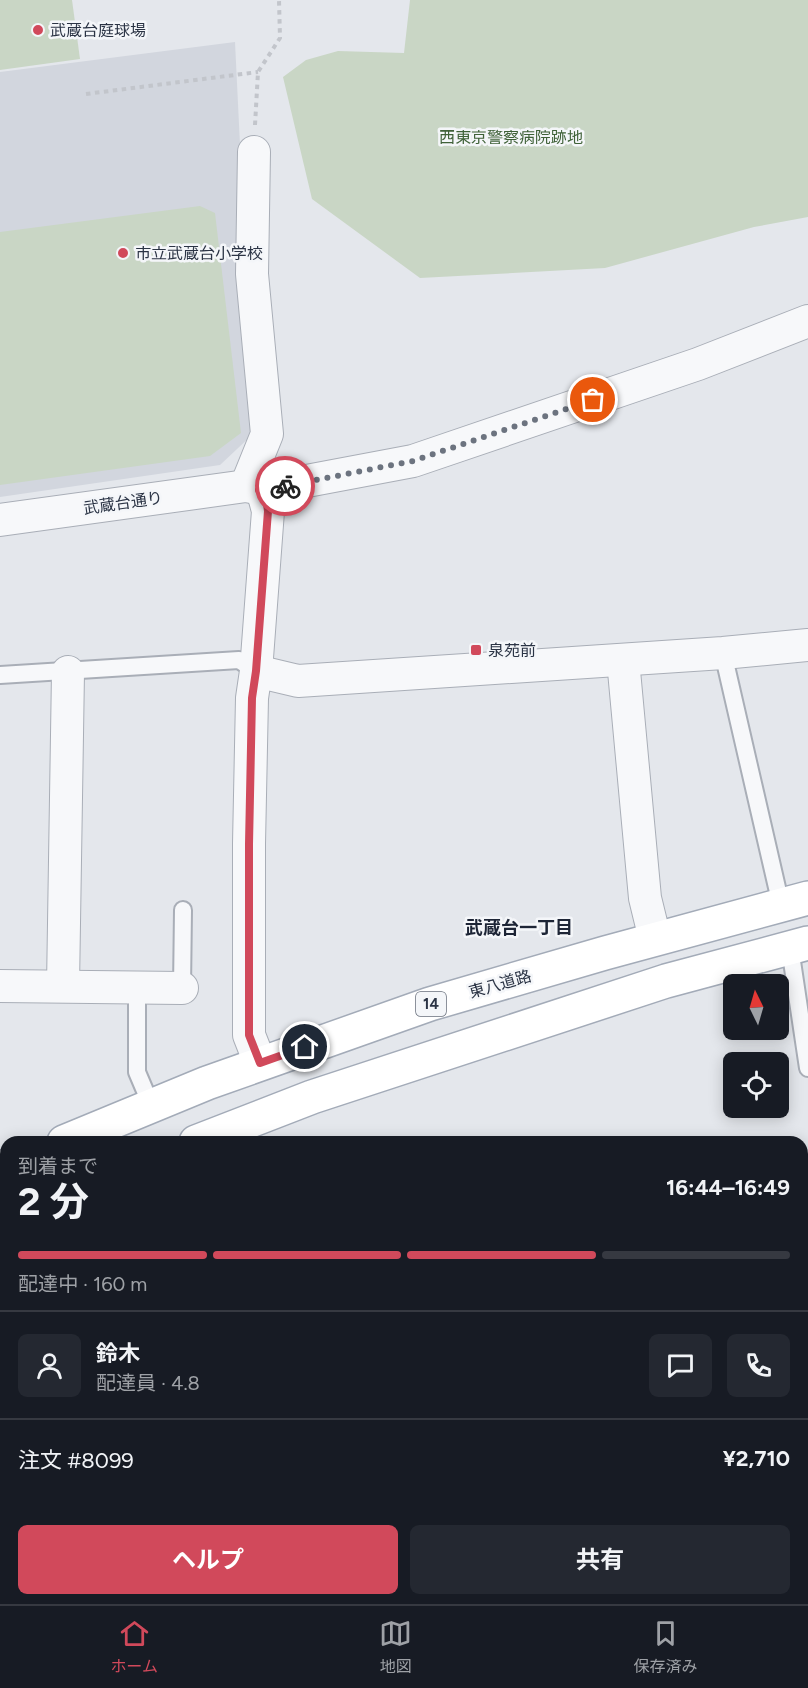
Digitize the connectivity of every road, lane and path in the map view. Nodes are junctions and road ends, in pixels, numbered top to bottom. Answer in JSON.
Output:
{"nodes":[{"id":1,"x":279,"y":0,"type":"edge"},
{"id":2,"x":258,"y":72,"type":"junction"},
{"id":3,"x":86,"y":94,"type":"dead end"},
{"id":4,"x":254,"y":152,"type":"joint"},
{"id":5,"x":808,"y":321,"type":"edge"},
{"id":6,"x":253,"y":488,"type":"junction"},
{"id":7,"x":0,"y":520,"type":"edge"},
{"id":8,"x":808,"y":645,"type":"edge"},
{"id":9,"x":723,"y":653,"type":"junction"},
{"id":10,"x":623,"y":660,"type":"junction"},
{"id":11,"x":256,"y":671,"type":"junction"},
{"id":12,"x":68,"y":672,"type":"junction"},
{"id":13,"x":0,"y":675,"type":"edge"},
{"id":14,"x":794,"y":901,"type":"edge"},
{"id":15,"x":183,"y":910,"type":"dead end"},
{"id":16,"x":655,"y":939,"type":"junction"},
{"id":17,"x":799,"y":945,"type":"edge"},
{"id":18,"x":0,"y":986,"type":"edge"},
{"id":19,"x":63,"y":986,"type":"junction"},
{"id":20,"x":137,"y":987,"type":"junction"},
{"id":21,"x":182,"y":988,"type":"joint"},
{"id":22,"x":582,"y":1009,"type":"junction"},
{"id":23,"x":327,"y":1039,"type":"junction"},
{"id":24,"x":260,"y":1063,"type":"junction"},
{"id":25,"x":808,"y":1068,"type":"edge"},
{"id":26,"x":151,"y":1105,"type":"junction"},
{"id":27,"x":78,"y":1136,"type":"edge"},
{"id":28,"x":124,"y":1136,"type":"edge"},
{"id":29,"x":197,"y":1136,"type":"edge"},
{"id":30,"x":214,"y":1136,"type":"edge"}],
"edges":[{"from":1,"to":2,"type":"path"},
{"from":2,"to":3,"type":"path"},
{"from":2,"to":4,"type":"path"},
{"from":4,"to":6,"type":"street"},
{"from":5,"to":6,"type":"street","name":"武蔵台通り"},
{"from":6,"to":7,"type":"street","name":"武蔵台通り"},
{"from":6,"to":11,"type":"street"},
{"from":8,"to":9,"type":"street"},
{"from":9,"to":10,"type":"street"},
{"from":9,"to":14,"type":"lane"},
{"from":10,"to":11,"type":"street"},
{"from":10,"to":16,"type":"street"},
{"from":11,"to":12,"type":"lane"},
{"from":11,"to":24,"type":"street"},
{"from":12,"to":13,"type":"lane"},
{"from":12,"to":19,"type":"street"},
{"from":14,"to":16,"type":"main road","name":"東八道路","number":"14"},
{"from":15,"to":21,"type":"lane"},
{"from":16,"to":23,"type":"main road","name":"東八道路","number":"14"},
{"from":17,"to":22,"type":"main road"},
{"from":17,"to":25,"type":"lane"},
{"from":18,"to":19,"type":"street"},
{"from":19,"to":20,"type":"street"},
{"from":20,"to":21,"type":"street"},
{"from":20,"to":26,"type":"lane"},
{"from":22,"to":23,"type":"main road"},
{"from":22,"to":30,"type":"main road"},
{"from":23,"to":24,"type":"main road","name":"東八道路","number":"14"},
{"from":24,"to":26,"type":"main road","name":"東八道路","number":"14"},
{"from":26,"to":27,"type":"main road","name":"東八道路","number":"14"},
{"from":28,"to":29,"type":"main road"}]}
